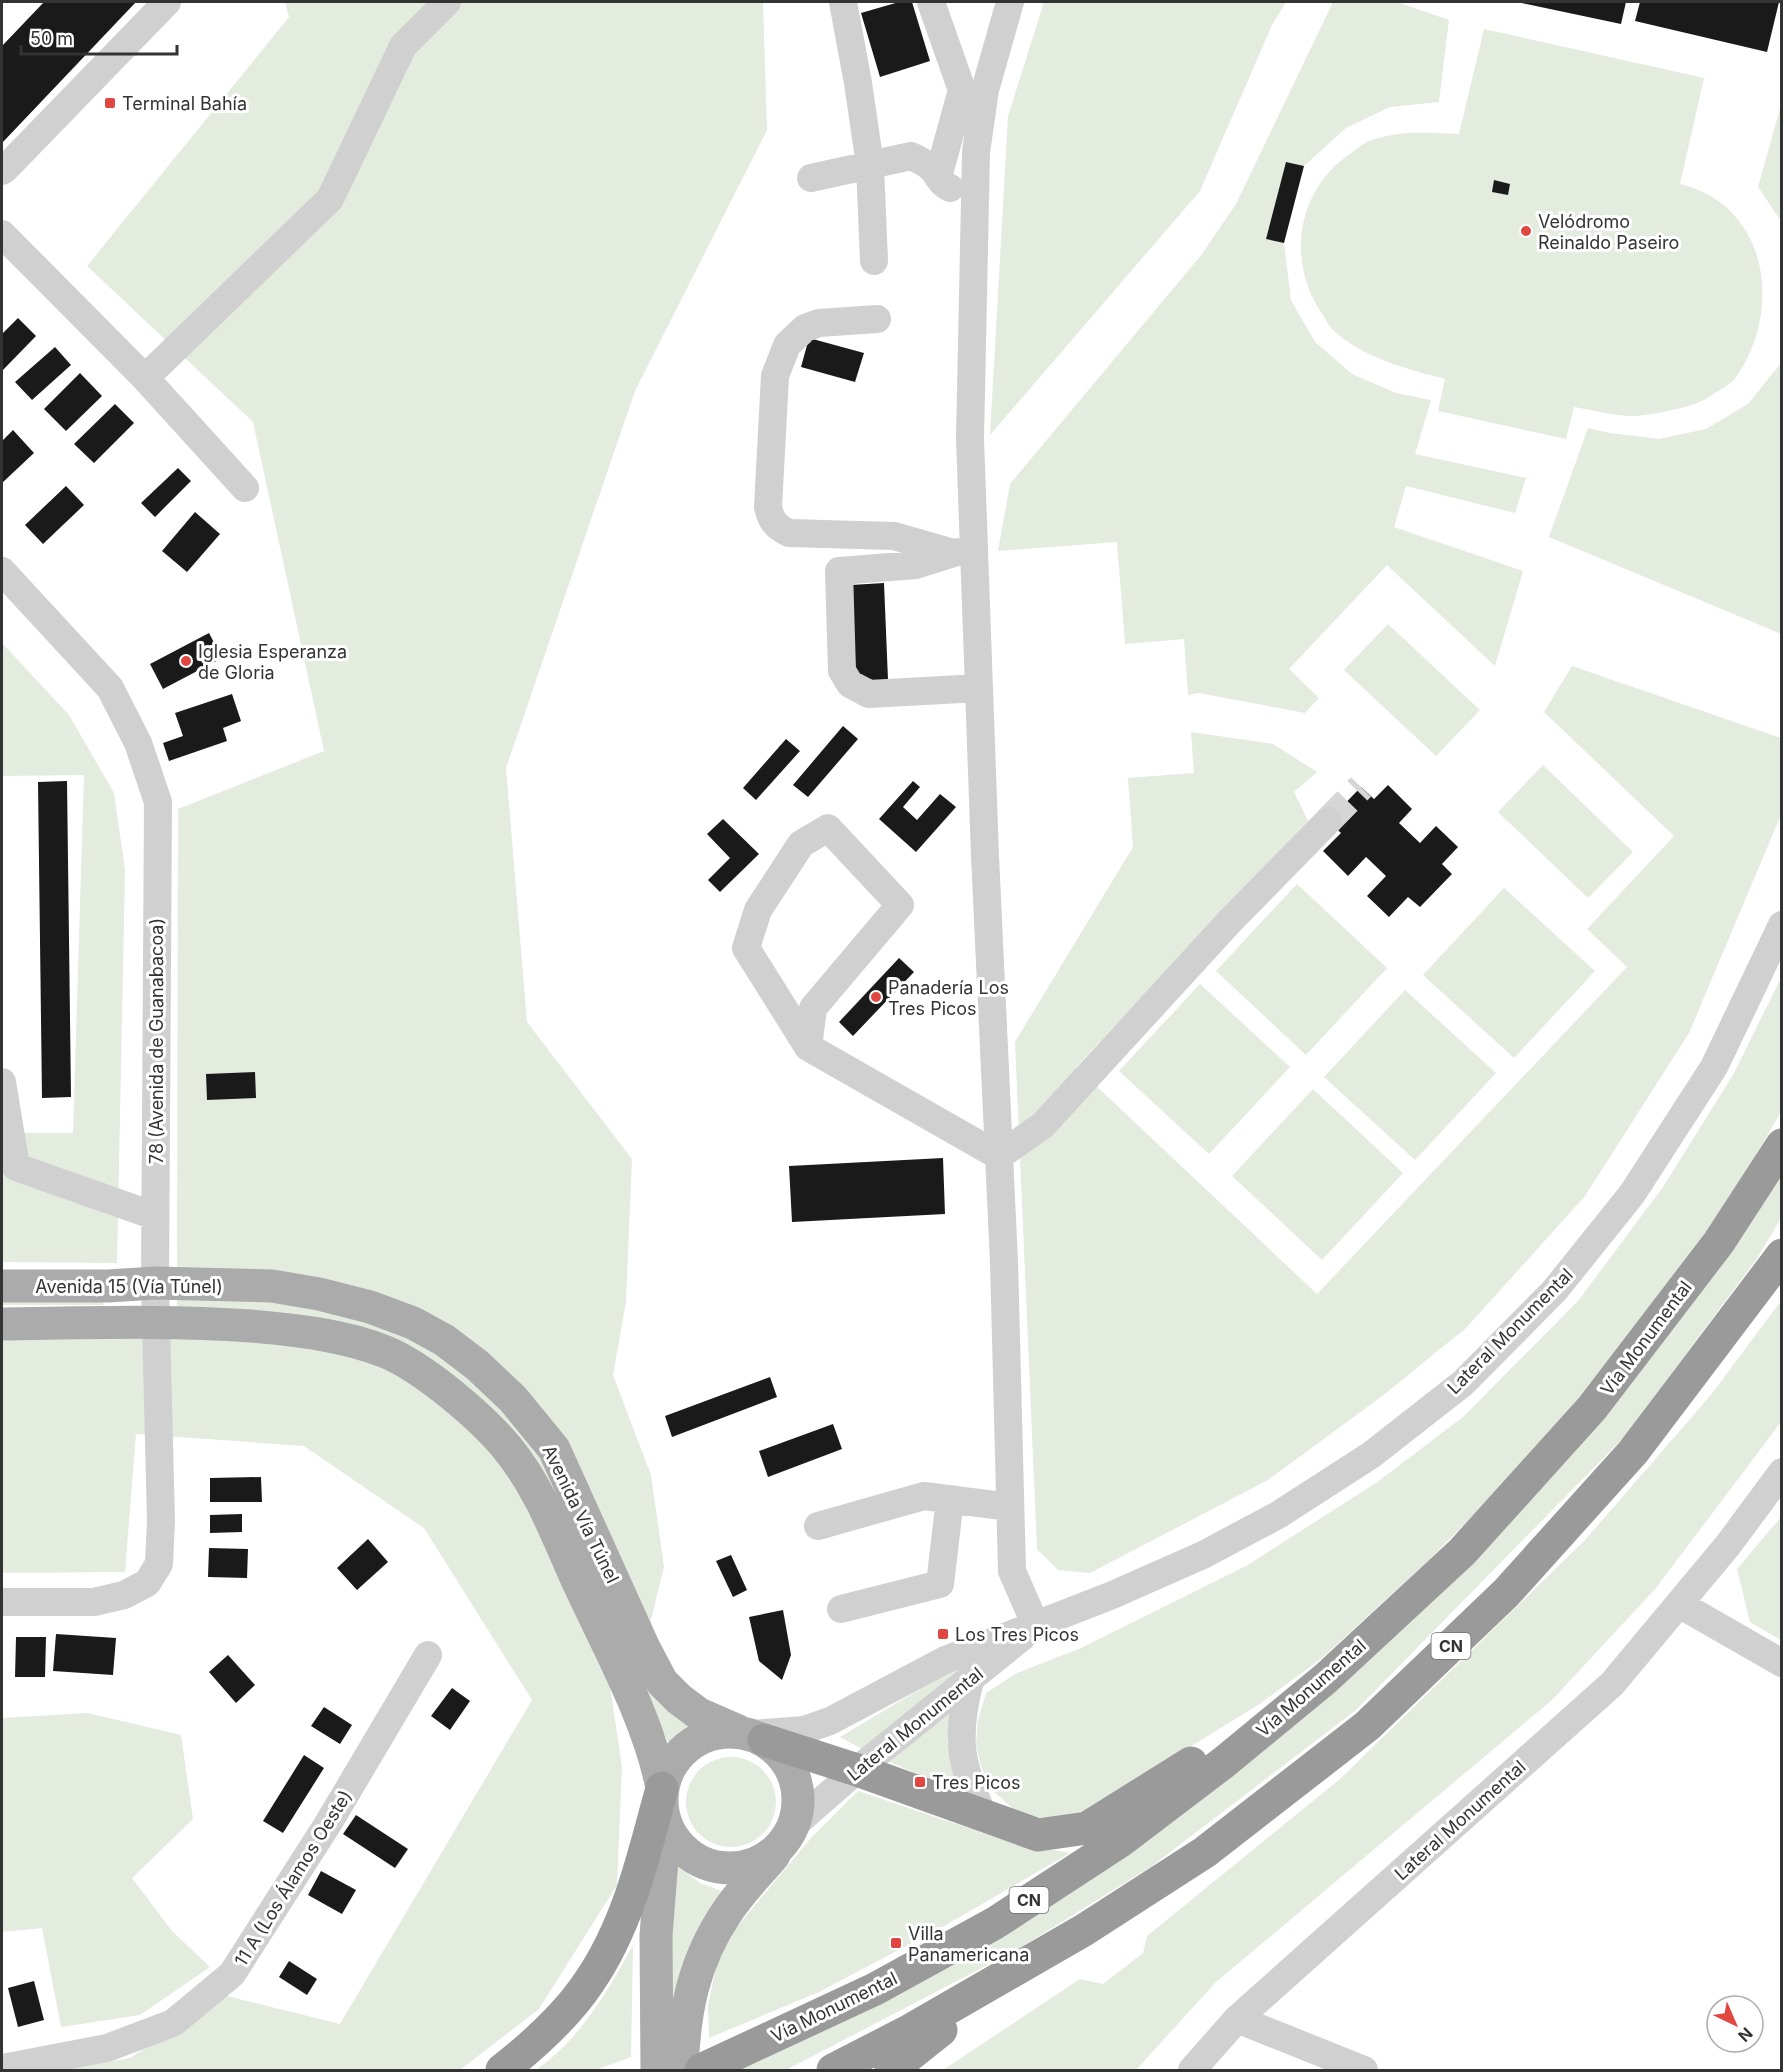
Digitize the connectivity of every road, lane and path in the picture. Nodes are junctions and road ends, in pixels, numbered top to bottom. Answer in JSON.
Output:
{"nodes":[{"id":1,"x":167,"y":2,"type":"edge"},
{"id":2,"x":447,"y":2,"type":"edge"},
{"id":3,"x":843,"y":2,"type":"edge"},
{"id":4,"x":931,"y":2,"type":"edge"},
{"id":5,"x":1010,"y":2,"type":"edge"},
{"id":6,"x":870,"y":165,"type":"junction"},
{"id":7,"x":2,"y":171,"type":"edge"},
{"id":8,"x":938,"y":177,"type":"junction"},
{"id":9,"x":812,"y":178,"type":"dead end"},
{"id":10,"x":975,"y":197,"type":"junction"},
{"id":11,"x":2,"y":234,"type":"edge"},
{"id":12,"x":874,"y":261,"type":"dead end"},
{"id":13,"x":877,"y":319,"type":"dead end"},
{"id":14,"x":145,"y":378,"type":"junction"},
{"id":15,"x":244,"y":488,"type":"dead end"},
{"id":16,"x":963,"y":550,"type":"junction"},
{"id":17,"x":2,"y":571,"type":"edge"},
{"id":18,"x":979,"y":688,"type":"junction"},
{"id":19,"x":1328,"y":820,"type":"tunnel mouth"},
{"id":20,"x":1782,"y":925,"type":"edge"},
{"id":21,"x":808,"y":1047,"type":"junction"},
{"id":22,"x":2,"y":1082,"type":"edge"},
{"id":23,"x":1782,"y":1144,"type":"edge"},
{"id":24,"x":999,"y":1156,"type":"junction"},
{"id":25,"x":155,"y":1216,"type":"junction"},
{"id":26,"x":1782,"y":1256,"type":"edge"},
{"id":27,"x":154,"y":1283,"type":"junction"},
{"id":28,"x":2,"y":1286,"type":"edge"},
{"id":29,"x":256,"y":1287,"type":"joint"},
{"id":30,"x":155,"y":1322,"type":"junction"},
{"id":31,"x":2,"y":1324,"type":"edge"},
{"id":32,"x":220,"y":1324,"type":"joint"},
{"id":33,"x":1782,"y":1472,"type":"edge"},
{"id":34,"x":950,"y":1499,"type":"junction"},
{"id":35,"x":1010,"y":1507,"type":"junction"},
{"id":36,"x":818,"y":1526,"type":"dead end"},
{"id":37,"x":2,"y":1602,"type":"edge"},
{"id":38,"x":1679,"y":1604,"type":"junction"},
{"id":39,"x":841,"y":1609,"type":"dead end"},
{"id":40,"x":1036,"y":1626,"type":"junction"},
{"id":41,"x":429,"y":1655,"type":"dead end"},
{"id":42,"x":1782,"y":1663,"type":"edge"},
{"id":43,"x":1325,"y":1679,"type":"junction"},
{"id":44,"x":969,"y":1681,"type":"junction"},
{"id":45,"x":751,"y":1735,"type":"junction"},
{"id":46,"x":857,"y":1770,"type":"junction"},
{"id":47,"x":662,"y":1788,"type":"junction"},
{"id":48,"x":984,"y":1817,"type":"junction"},
{"id":49,"x":665,"y":1822,"type":"junction"},
{"id":50,"x":787,"y":1836,"type":"junction"},
{"id":51,"x":1043,"y":1955,"type":"junction"},
{"id":52,"x":1237,"y":2019,"type":"junction"},
{"id":53,"x":670,"y":2030,"type":"junction"},
{"id":54,"x":2,"y":2068,"type":"edge"},
{"id":55,"x":502,"y":2070,"type":"edge"},
{"id":56,"x":657,"y":2070,"type":"edge"},
{"id":57,"x":682,"y":2070,"type":"edge"},
{"id":58,"x":701,"y":2070,"type":"edge"},
{"id":59,"x":832,"y":2070,"type":"edge"},
{"id":60,"x":891,"y":2070,"type":"edge"},
{"id":61,"x":1192,"y":2070,"type":"edge"},
{"id":62,"x":1364,"y":2070,"type":"edge"}],
"edges":[{"from":1,"to":7,"type":"street"},
{"from":2,"to":14,"type":"street"},
{"from":3,"to":6,"type":"street"},
{"from":4,"to":8,"type":"street"},
{"from":5,"to":10,"type":"street"},
{"from":6,"to":8,"type":"street"},
{"from":6,"to":9,"type":"street"},
{"from":6,"to":12,"type":"street"},
{"from":8,"to":10,"type":"street"},
{"from":10,"to":16,"type":"street"},
{"from":11,"to":14,"type":"street"},
{"from":13,"to":16,"type":"street"},
{"from":14,"to":15,"type":"street"},
{"from":16,"to":18,"type":"street"},
{"from":16,"to":18,"type":"street"},
{"from":17,"to":25,"type":"street","name":"78 (Avenida de Guanabacoa)"},
{"from":18,"to":24,"type":"street"},
{"from":19,"to":24,"type":"street"},
{"from":20,"to":40,"type":"street","name":"Lateral Monumental"},
{"from":21,"to":21,"type":"street"},
{"from":21,"to":24,"type":"street"},
{"from":22,"to":25,"type":"street"},
{"from":23,"to":43,"type":"highway","name":"Vía Monumental","number":"CN"},
{"from":24,"to":35,"type":"street"},
{"from":25,"to":27,"type":"street","name":"78 (Avenida de Guanabacoa)"},
{"from":26,"to":51,"type":"highway","number":"CN"},
{"from":27,"to":28,"type":"main road","name":"Avenida 15 (Vía Túnel)"},
{"from":27,"to":29,"type":"main road","name":"Avenida 15 (Vía Túnel)"},
{"from":27,"to":30,"type":"street","name":"78 (Avenida de Guanabacoa)"},
{"from":29,"to":45,"type":"main road","name":"Avenida Vía Túnel"},
{"from":30,"to":31,"type":"main road","name":"Avenida 15 (Vía Túnel)"},
{"from":30,"to":32,"type":"main road","name":"Avenida 15 (Vía Túnel)"},
{"from":30,"to":37,"type":"street","name":"78 (Avenida de Guanabacoa)"},
{"from":32,"to":47,"type":"main road","name":"Avenida Vía Túnel"},
{"from":33,"to":38,"type":"street","name":"Lateral Monumental"},
{"from":34,"to":35,"type":"street"},
{"from":34,"to":36,"type":"street"},
{"from":34,"to":39,"type":"street"},
{"from":35,"to":40,"type":"street"},
{"from":38,"to":42,"type":"street"},
{"from":38,"to":52,"type":"street","name":"Lateral Monumental"},
{"from":40,"to":44,"type":"street","name":"Lateral Monumental"},
{"from":40,"to":45,"type":"street","name":"Lateral Monumental"},
{"from":41,"to":54,"type":"street","name":"11 A (Los Álamos Oeste)"},
{"from":43,"to":48,"type":"highway"},
{"from":43,"to":58,"type":"highway","name":"Vía Monumental","number":"CN"},
{"from":44,"to":46,"type":"street","name":"Lateral Monumental"},
{"from":44,"to":48,"type":"street"},
{"from":45,"to":46,"type":"highway"},
{"from":45,"to":47,"type":"main road"},
{"from":45,"to":50,"type":"main road"},
{"from":46,"to":48,"type":"highway"},
{"from":46,"to":50,"type":"street","name":"Lateral Monumental"},
{"from":47,"to":49,"type":"main road"},
{"from":47,"to":55,"type":"highway"},
{"from":49,"to":50,"type":"main road"},
{"from":49,"to":53,"type":"main road"},
{"from":50,"to":53,"type":"main road"},
{"from":51,"to":59,"type":"highway","number":"CN"},
{"from":51,"to":60,"type":"highway"},
{"from":52,"to":61,"type":"street","name":"Lateral Monumental"},
{"from":52,"to":62,"type":"street"},
{"from":53,"to":56,"type":"main road"},
{"from":53,"to":57,"type":"main road"}]}
